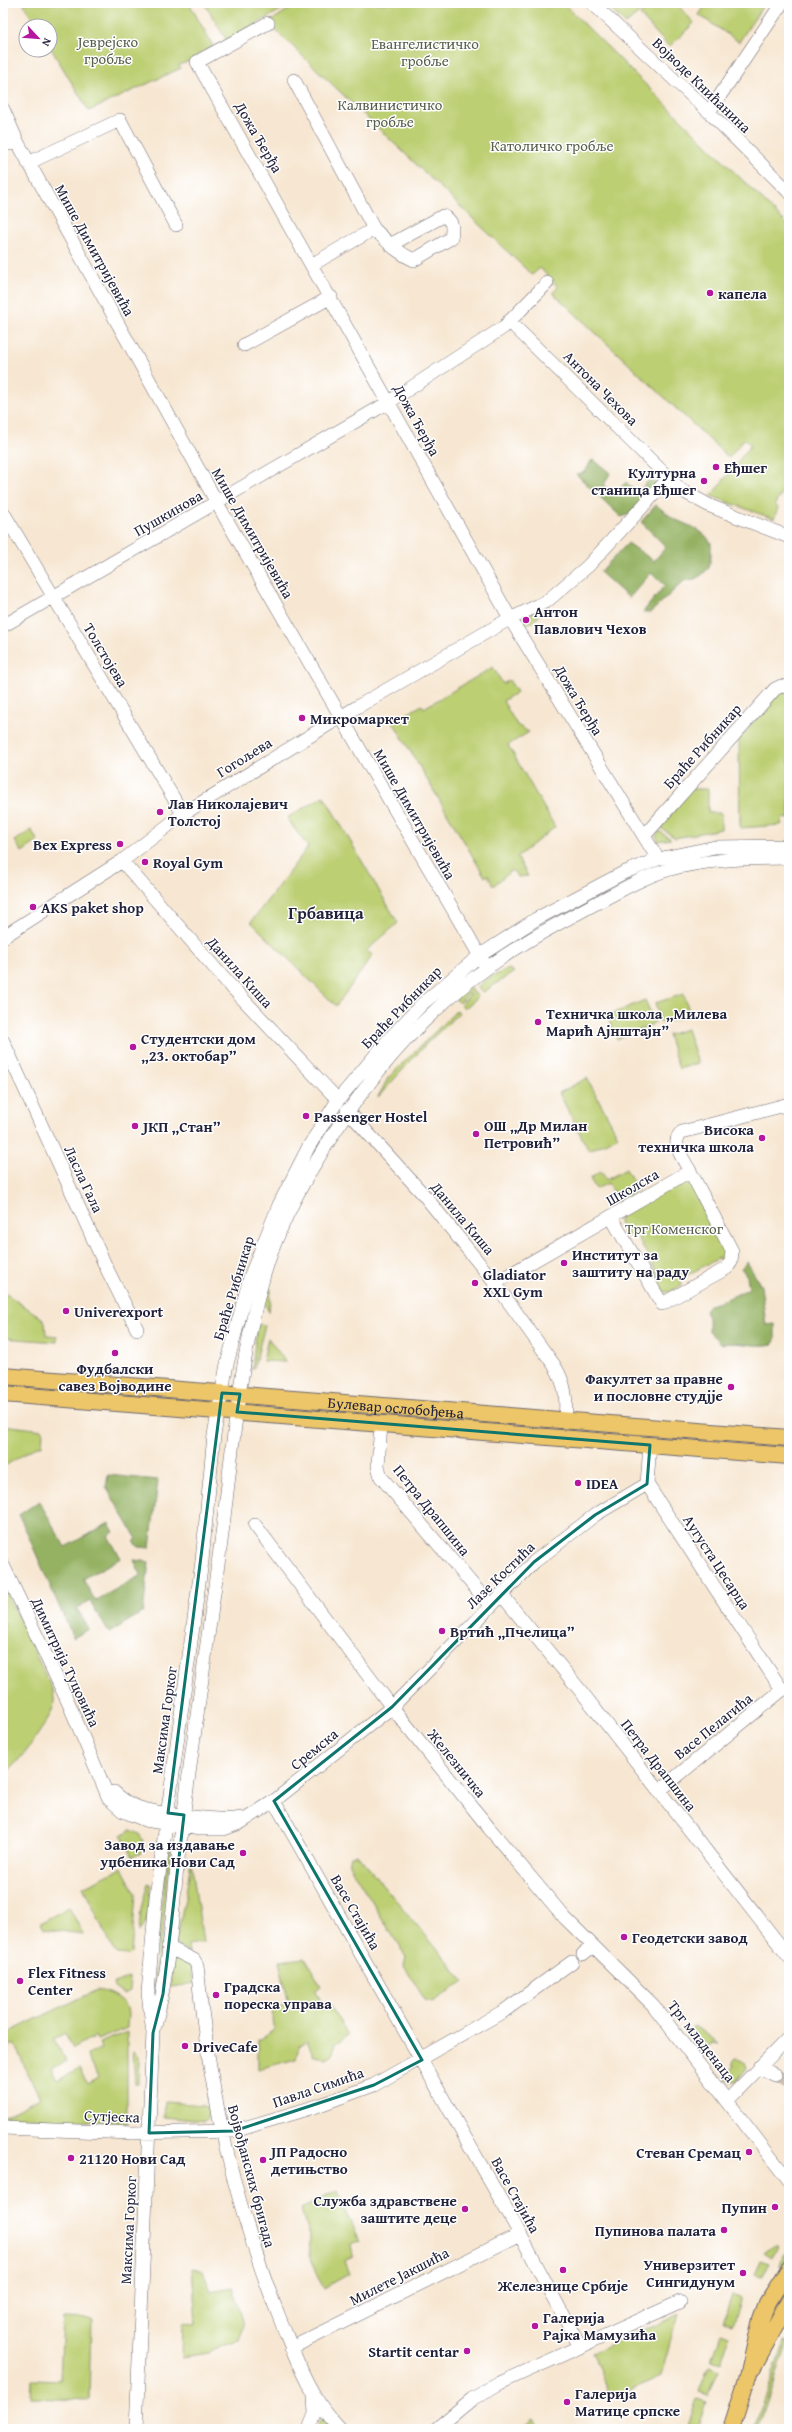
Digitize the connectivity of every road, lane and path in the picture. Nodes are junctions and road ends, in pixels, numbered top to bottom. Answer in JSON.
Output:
{"nodes":[{"id":1,"x":592,"y":3,"type":"edge"},
{"id":2,"x":781,"y":4,"type":"edge"},
{"id":3,"x":268,"y":23,"type":"dead end"},
{"id":4,"x":294,"y":80,"type":"dead end"},
{"id":5,"x":3,"y":109,"type":"edge"},
{"id":6,"x":709,"y":112,"type":"junction"},
{"id":7,"x":18,"y":143,"type":"junction"},
{"id":8,"x":3,"y":144,"type":"edge"},
{"id":9,"x":28,"y":163,"type":"junction"},
{"id":10,"x":789,"y":192,"type":"edge"},
{"id":11,"x":176,"y":225,"type":"dead end"},
{"id":12,"x":374,"y":228,"type":"junction"},
{"id":13,"x":390,"y":245,"type":"dead end"},
{"id":14,"x":312,"y":264,"type":"junction"},
{"id":15,"x":547,"y":284,"type":"dead end"},
{"id":16,"x":331,"y":297,"type":"junction"},
{"id":17,"x":509,"y":321,"type":"junction"},
{"id":18,"x":244,"y":345,"type":"dead end"},
{"id":19,"x":389,"y":402,"type":"junction"},
{"id":20,"x":668,"y":479,"type":"junction"},
{"id":21,"x":217,"y":503,"type":"junction"},
{"id":22,"x":3,"y":512,"type":"edge"},
{"id":23,"x":789,"y":537,"type":"edge"},
{"id":24,"x":53,"y":598,"type":"junction"},
{"id":25,"x":511,"y":620,"type":"junction"},
{"id":26,"x":3,"y":626,"type":"edge"},
{"id":27,"x":789,"y":687,"type":"edge"},
{"id":28,"x":341,"y":717,"type":"junction"},
{"id":29,"x":183,"y":814,"type":"junction"},
{"id":30,"x":644,"y":836,"type":"junction"},
{"id":31,"x":789,"y":846,"type":"edge"},
{"id":32,"x":789,"y":858,"type":"edge"},
{"id":33,"x":658,"y":859,"type":"junction"},
{"id":34,"x":122,"y":862,"type":"junction"},
{"id":35,"x":3,"y":937,"type":"edge"},
{"id":36,"x":482,"y":961,"type":"junction"},
{"id":37,"x":3,"y":1041,"type":"edge"},
{"id":38,"x":338,"y":1100,"type":"junction"},
{"id":39,"x":789,"y":1104,"type":"edge"},
{"id":40,"x":347,"y":1110,"type":"junction"},
{"id":41,"x":690,"y":1171,"type":"junction"},
{"id":42,"x":611,"y":1217,"type":"junction"},
{"id":43,"x":496,"y":1283,"type":"junction"},
{"id":44,"x":137,"y":1329,"type":"dead end"},
{"id":45,"x":3,"y":1376,"type":"edge"},
{"id":46,"x":222,"y":1393,"type":"junction"},
{"id":47,"x":3,"y":1394,"type":"edge"},
{"id":48,"x":240,"y":1394,"type":"junction"},
{"id":49,"x":219,"y":1410,"type":"junction"},
{"id":50,"x":237,"y":1412,"type":"junction"},
{"id":51,"x":565,"y":1420,"type":"junction"},
{"id":52,"x":381,"y":1424,"type":"junction"},
{"id":53,"x":789,"y":1438,"type":"edge"},
{"id":54,"x":650,"y":1445,"type":"junction"},
{"id":55,"x":789,"y":1456,"type":"edge"},
{"id":56,"x":647,"y":1484,"type":"junction"},
{"id":57,"x":256,"y":1525,"type":"dead end"},
{"id":58,"x":3,"y":1566,"type":"edge"},
{"id":59,"x":501,"y":1594,"type":"junction"},
{"id":60,"x":490,"y":1605,"type":"junction"},
{"id":61,"x":786,"y":1689,"type":"edge"},
{"id":62,"x":392,"y":1707,"type":"junction"},
{"id":63,"x":659,"y":1791,"type":"junction"},
{"id":64,"x":274,"y":1802,"type":"junction"},
{"id":65,"x":167,"y":1818,"type":"junction"},
{"id":66,"x":184,"y":1820,"type":"junction"},
{"id":67,"x":168,"y":1947,"type":"junction"},
{"id":68,"x":789,"y":1958,"type":"edge"},
{"id":69,"x":572,"y":1962,"type":"dead end"},
{"id":70,"x":653,"y":2005,"type":"joint"},
{"id":71,"x":153,"y":2033,"type":"junction"},
{"id":72,"x":789,"y":2037,"type":"edge"},
{"id":73,"x":422,"y":2060,"type":"junction"},
{"id":74,"x":759,"y":2067,"type":"junction"},
{"id":75,"x":775,"y":2075,"type":"tunnel mouth"},
{"id":76,"x":728,"y":2100,"type":"junction"},
{"id":77,"x":3,"y":2128,"type":"edge"},
{"id":78,"x":221,"y":2132,"type":"junction"},
{"id":79,"x":149,"y":2133,"type":"junction"},
{"id":80,"x":789,"y":2181,"type":"edge"},
{"id":81,"x":520,"y":2234,"type":"junction"},
{"id":82,"x":789,"y":2269,"type":"edge"},
{"id":83,"x":789,"y":2301,"type":"edge"},
{"id":84,"x":680,"y":2302,"type":"dead end"},
{"id":85,"x":580,"y":2347,"type":"junction"},
{"id":86,"x":292,"y":2348,"type":"junction"},
{"id":87,"x":749,"y":2373,"type":"junction"},
{"id":88,"x":314,"y":2396,"type":"junction"},
{"id":89,"x":136,"y":2429,"type":"edge"},
{"id":90,"x":309,"y":2429,"type":"edge"},
{"id":91,"x":340,"y":2429,"type":"edge"},
{"id":92,"x":436,"y":2429,"type":"edge"},
{"id":93,"x":731,"y":2429,"type":"edge"}],
"edges":[{"from":1,"to":6,"type":"street","name":"Војводе Книћанина"},
{"from":2,"to":6,"type":"street"},
{"from":3,"to":14,"type":"street","name":"Дожа Ђерђа"},
{"from":4,"to":12,"type":"street"},
{"from":5,"to":7,"type":"street","name":"Мише Димитријевића"},
{"from":6,"to":10,"type":"street","name":"Војводе Книћанина"},
{"from":7,"to":8,"type":"street"},
{"from":7,"to":9,"type":"street","name":"Мише Димитријевића"},
{"from":9,"to":11,"type":"street"},
{"from":9,"to":21,"type":"street","name":"Мише Димитријевића"},
{"from":12,"to":13,"type":"street"},
{"from":12,"to":14,"type":"street"},
{"from":14,"to":16,"type":"street","name":"Дожа Ђерђа"},
{"from":15,"to":17,"type":"street"},
{"from":16,"to":18,"type":"street"},
{"from":16,"to":19,"type":"street","name":"Дожа Ђерђа"},
{"from":17,"to":19,"type":"street"},
{"from":17,"to":20,"type":"street","name":"Антона Чехова"},
{"from":19,"to":21,"type":"street","name":"Пушкинова"},
{"from":19,"to":25,"type":"street","name":"Дожа Ђерђа"},
{"from":20,"to":23,"type":"street","name":"Антона Чехова"},
{"from":20,"to":25,"type":"street"},
{"from":21,"to":24,"type":"street","name":"Пушкинова"},
{"from":21,"to":28,"type":"street","name":"Мише Димитријевића"},
{"from":22,"to":24,"type":"street","name":"Толстојева"},
{"from":24,"to":26,"type":"street","name":"Пушкинова"},
{"from":24,"to":29,"type":"street","name":"Толстојева"},
{"from":25,"to":28,"type":"street","name":"Гогољева"},
{"from":25,"to":30,"type":"street","name":"Дожа Ђерђа"},
{"from":27,"to":30,"type":"street","name":"Браће Рибникар"},
{"from":28,"to":29,"type":"street","name":"Гогољева"},
{"from":28,"to":36,"type":"street","name":"Мише Димитријевића"},
{"from":29,"to":34,"type":"street","name":"Гогољева"},
{"from":30,"to":33,"type":"street","name":"Дожа Ђерђа"},
{"from":31,"to":33,"type":"street","name":"Браће Рибникар"},
{"from":32,"to":36,"type":"street","name":"Браће Рибникар"},
{"from":33,"to":36,"type":"street","name":"Браће Рибникар"},
{"from":34,"to":35,"type":"street","name":"Гогољева"},
{"from":34,"to":38,"type":"street","name":"Данила Киша"},
{"from":36,"to":38,"type":"street","name":"Браће Рибникар"},
{"from":36,"to":40,"type":"street","name":"Браће Рибникар"},
{"from":37,"to":44,"type":"street","name":"Ласла Гала"},
{"from":38,"to":46,"type":"street","name":"Браће Рибникар"},
{"from":39,"to":41,"type":"street"},
{"from":40,"to":43,"type":"street","name":"Данила Киша"},
{"from":40,"to":48,"type":"street","name":"Браће Рибникар"},
{"from":41,"to":42,"type":"street","name":"Школска"},
{"from":41,"to":42,"type":"street"},
{"from":42,"to":43,"type":"street","name":"Школска"},
{"from":43,"to":51,"type":"street","name":"Данила Киша"},
{"from":45,"to":46,"type":"main road","name":"Булевар ослобођења"},
{"from":46,"to":48,"type":"main road","name":"Булевар ослобођења"},
{"from":46,"to":49,"type":"street","name":"Браће Рибникар"},
{"from":47,"to":49,"type":"main road","name":"Булевар ослобођења"},
{"from":48,"to":50,"type":"street","name":"Браће Рибникар"},
{"from":48,"to":51,"type":"main road","name":"Булевар ослобођења"},
{"from":49,"to":50,"type":"main road","name":"Булевар ослобођења"},
{"from":49,"to":65,"type":"street","name":"Максима Горког"},
{"from":50,"to":52,"type":"main road","name":"Булевар ослобођења"},
{"from":50,"to":66,"type":"street","name":"Максима Горког"},
{"from":51,"to":53,"type":"main road","name":"Булевар ослобођења"},
{"from":52,"to":54,"type":"main road","name":"Булевар ослобођења"},
{"from":52,"to":60,"type":"street","name":"Петра Драпшина"},
{"from":54,"to":55,"type":"main road","name":"Булевар ослобођења"},
{"from":54,"to":56,"type":"street"},
{"from":56,"to":59,"type":"street","name":"Лазе Костића"},
{"from":56,"to":61,"type":"street","name":"Аугуста Цесарца"},
{"from":57,"to":62,"type":"street","name":"Железничка"},
{"from":58,"to":65,"type":"street","name":"Димитрија Туцовића"},
{"from":59,"to":60,"type":"street","name":"Лазе Костића"},
{"from":59,"to":63,"type":"street","name":"Петра Драпшина"},
{"from":60,"to":62,"type":"street","name":"Лазе Костића"},
{"from":61,"to":63,"type":"street","name":"Васе Пелагића"},
{"from":62,"to":64,"type":"street","name":"Сремска"},
{"from":62,"to":70,"type":"street","name":"Железничка"},
{"from":63,"to":68,"type":"street","name":"Петра Драпшина"},
{"from":64,"to":66,"type":"street","name":"Сремска"},
{"from":64,"to":73,"type":"street","name":"Васе Стајића"},
{"from":65,"to":66,"type":"street","name":"Димитрија Туцовића"},
{"from":65,"to":71,"type":"street","name":"Максима Горког"},
{"from":66,"to":67,"type":"street","name":"Максима Горког"},
{"from":67,"to":71,"type":"street","name":"Максима Горког"},
{"from":67,"to":78,"type":"street","name":"Војвођанских бригада"},
{"from":69,"to":73,"type":"street"},
{"from":70,"to":76,"type":"street","name":"Трг младенаца"},
{"from":71,"to":79,"type":"street","name":"Максима Горког"},
{"from":72,"to":74,"type":"street"},
{"from":73,"to":78,"type":"street","name":"Павла Симића"},
{"from":73,"to":81,"type":"street","name":"Васе Стајића"},
{"from":74,"to":75,"type":"street"},
{"from":74,"to":76,"type":"street","name":"Трг младенаца"},
{"from":76,"to":80,"type":"street"},
{"from":77,"to":79,"type":"street","name":"Сутјеска"},
{"from":78,"to":79,"type":"street","name":"Сутјеска"},
{"from":78,"to":86,"type":"street","name":"Војвођанских бригада"},
{"from":79,"to":89,"type":"street","name":"Максима Горког"},
{"from":81,"to":85,"type":"street","name":"Васе Стајића"},
{"from":81,"to":86,"type":"street","name":"Милете Јакшића"},
{"from":82,"to":87,"type":"main road"},
{"from":83,"to":87,"type":"main road"},
{"from":84,"to":85,"type":"street"},
{"from":85,"to":92,"type":"street"},
{"from":86,"to":88,"type":"street","name":"Војвођанских бригада"},
{"from":87,"to":93,"type":"main road"},
{"from":88,"to":90,"type":"street","name":"Војвођанских бригада"},
{"from":88,"to":91,"type":"street","name":"Војвођанских бригада"}]}
